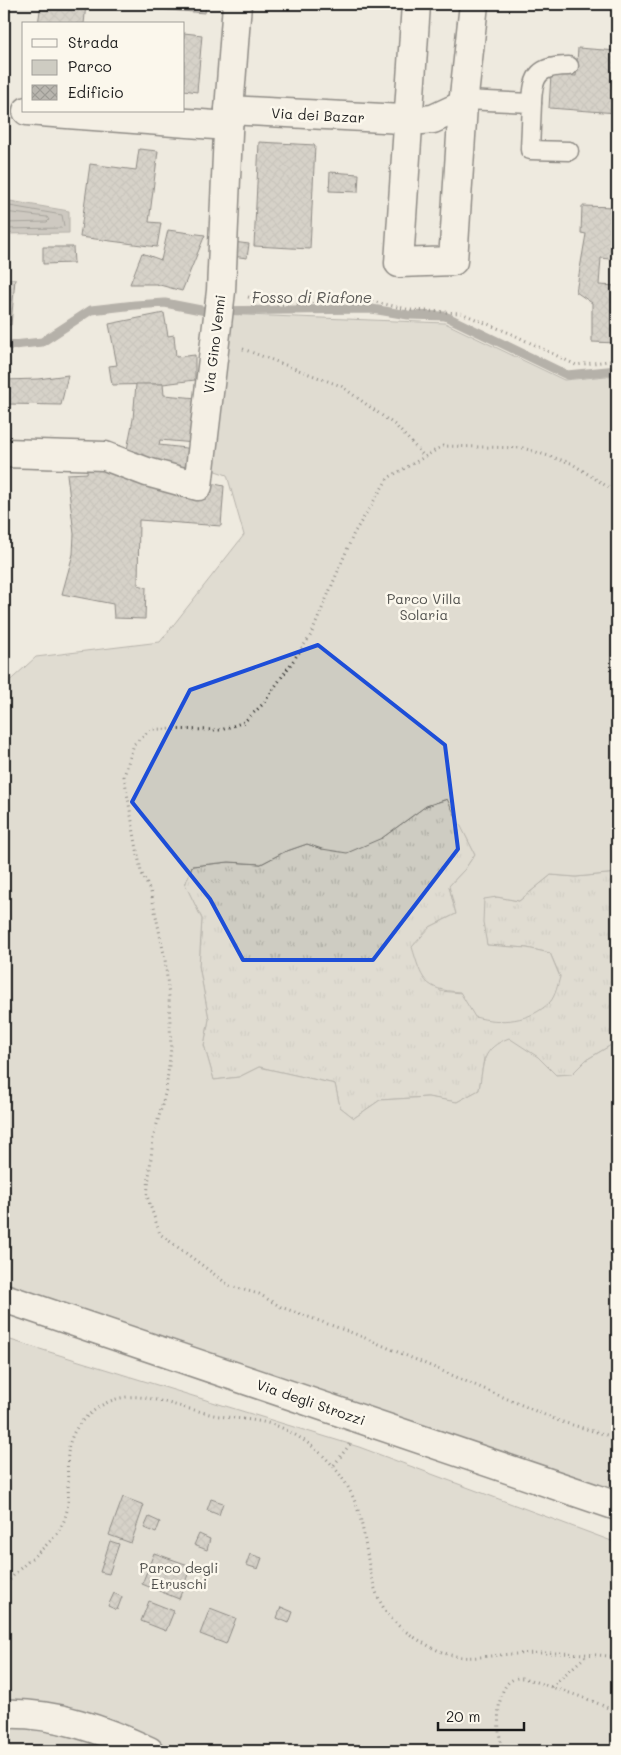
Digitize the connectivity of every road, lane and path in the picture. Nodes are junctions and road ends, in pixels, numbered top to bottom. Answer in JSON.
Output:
{"nodes":[{"id":1,"x":237,"y":4,"type":"edge"},
{"id":2,"x":416,"y":4,"type":"edge"},
{"id":3,"x":474,"y":4,"type":"edge"},
{"id":4,"x":569,"y":66,"type":"dead end"},
{"id":5,"x":464,"y":102,"type":"junction"},
{"id":6,"x":532,"y":103,"type":"junction"},
{"id":7,"x":4,"y":110,"type":"edge"},
{"id":8,"x":22,"y":111,"type":"edge"},
{"id":9,"x":54,"y":112,"type":"edge"},
{"id":10,"x":228,"y":118,"type":"junction"},
{"id":11,"x":407,"y":119,"type":"junction"},
{"id":12,"x":569,"y":151,"type":"dead end"},
{"id":13,"x":221,"y":291,"type":"junction"},
{"id":14,"x":214,"y":338,"type":"junction"},
{"id":15,"x":617,"y":360,"type":"edge"},
{"id":16,"x":4,"y":453,"type":"edge"},
{"id":17,"x":424,"y":456,"type":"junction"},
{"id":18,"x":617,"y":493,"type":"edge"},
{"id":19,"x":4,"y":1298,"type":"edge"},
{"id":20,"x":617,"y":1438,"type":"edge"},
{"id":21,"x":617,"y":1506,"type":"edge"},
{"id":22,"x":4,"y":1588,"type":"edge"},
{"id":23,"x":587,"y":1654,"type":"junction"},
{"id":24,"x":617,"y":1657,"type":"edge"},
{"id":25,"x":551,"y":1687,"type":"junction"},
{"id":26,"x":617,"y":1713,"type":"edge"},
{"id":27,"x":4,"y":1714,"type":"edge"},
{"id":28,"x":149,"y":1751,"type":"edge"},
{"id":29,"x":503,"y":1751,"type":"edge"}],
"edges":[{"from":1,"to":10,"type":"street","name":"Via Gino Venni"},
{"from":2,"to":11,"type":"street"},
{"from":3,"to":5,"type":"street"},
{"from":4,"to":6,"type":"lane"},
{"from":5,"to":6,"type":"lane"},
{"from":5,"to":11,"type":"street","name":"Via dei Bazar"},
{"from":5,"to":11,"type":"street"},
{"from":6,"to":12,"type":"lane"},
{"from":7,"to":8,"type":"street","name":"Via dei Bazar"},
{"from":9,"to":10,"type":"street","name":"Via dei Bazar"},
{"from":10,"to":11,"type":"street","name":"Via dei Bazar"},
{"from":10,"to":13,"type":"street","name":"Via Gino Venni"},
{"from":13,"to":14,"type":"street","name":"Via Gino Venni"},
{"from":13,"to":15,"type":"path"},
{"from":14,"to":16,"type":"street","name":"Via Gino Venni"},
{"from":14,"to":17,"type":"path"},
{"from":17,"to":18,"type":"path"},
{"from":17,"to":20,"type":"path"},
{"from":19,"to":21,"type":"street","name":"Via degli Strozzi"},
{"from":22,"to":23,"type":"path"},
{"from":23,"to":24,"type":"path"},
{"from":23,"to":25,"type":"path"},
{"from":25,"to":26,"type":"path"},
{"from":25,"to":29,"type":"path"},
{"from":27,"to":28,"type":"street"}]}
